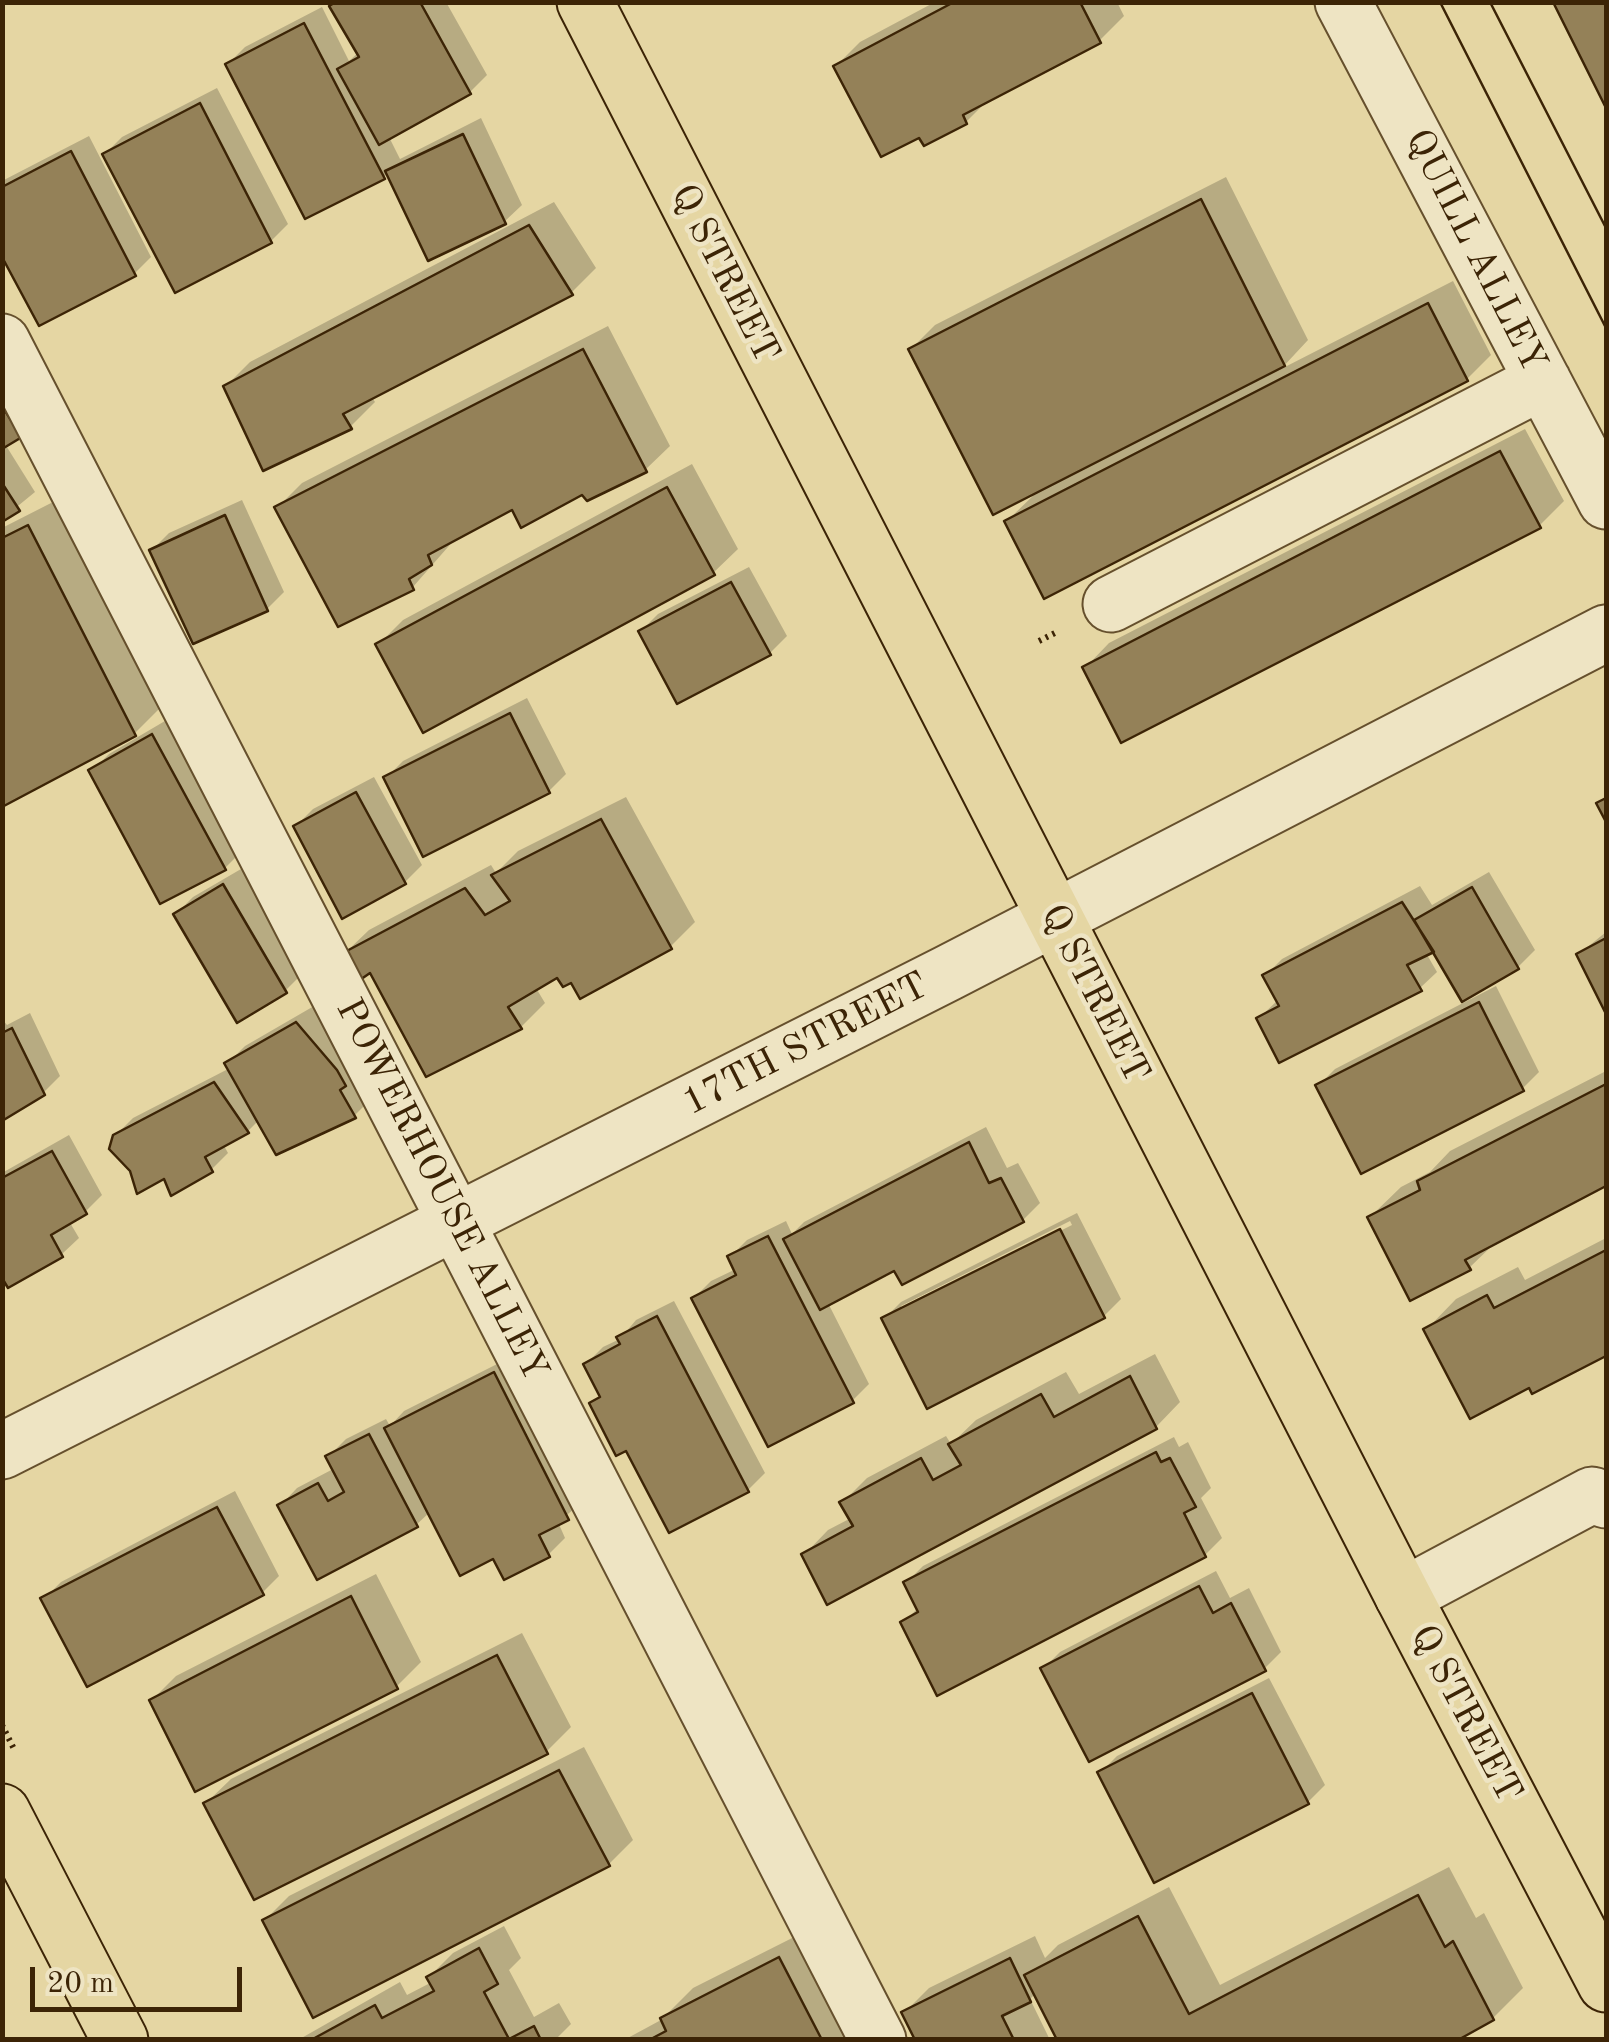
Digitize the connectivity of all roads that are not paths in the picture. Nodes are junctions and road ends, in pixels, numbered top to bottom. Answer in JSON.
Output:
{"nodes":[{"id":1,"x":585,"y":2,"type":"edge"},
{"id":2,"x":1343,"y":2,"type":"edge"},
{"id":3,"x":2,"y":342,"type":"edge"},
{"id":4,"x":1542,"y":381,"type":"junction"},
{"id":5,"x":1606,"y":501,"type":"edge"},
{"id":6,"x":1111,"y":604,"type":"dead end"},
{"id":7,"x":1606,"y":633,"type":"edge"},
{"id":8,"x":1054,"y":918,"type":"junction"},
{"id":9,"x":458,"y":1221,"type":"junction"},
{"id":10,"x":2,"y":1451,"type":"edge"},
{"id":11,"x":1606,"y":1500,"type":"edge"},
{"id":12,"x":1403,"y":1596,"type":"junction"},
{"id":13,"x":2,"y":1812,"type":"edge"},
{"id":14,"x":1606,"y":1984,"type":"edge"},
{"id":15,"x":120,"y":2040,"type":"edge"},
{"id":16,"x":878,"y":2040,"type":"edge"}],
"edges":[{"from":1,"to":8,"type":"main road","name":"Q STREET"},
{"from":2,"to":4,"type":"street","name":"QUILL ALLEY"},
{"from":3,"to":9,"type":"street","name":"POWERHOUSE ALLEY"},
{"from":4,"to":5,"type":"street","name":"QUILL ALLEY"},
{"from":4,"to":6,"type":"street"},
{"from":7,"to":8,"type":"street","name":"17TH STREET"},
{"from":8,"to":9,"type":"street","name":"17TH STREET"},
{"from":8,"to":12,"type":"main road","name":"Q STREET"},
{"from":9,"to":10,"type":"street","name":"17TH STREET"},
{"from":9,"to":16,"type":"street","name":"POWERHOUSE ALLEY"},
{"from":11,"to":12,"type":"street"},
{"from":12,"to":14,"type":"main road","name":"Q STREET"},
{"from":13,"to":15,"type":"main road"}]}
